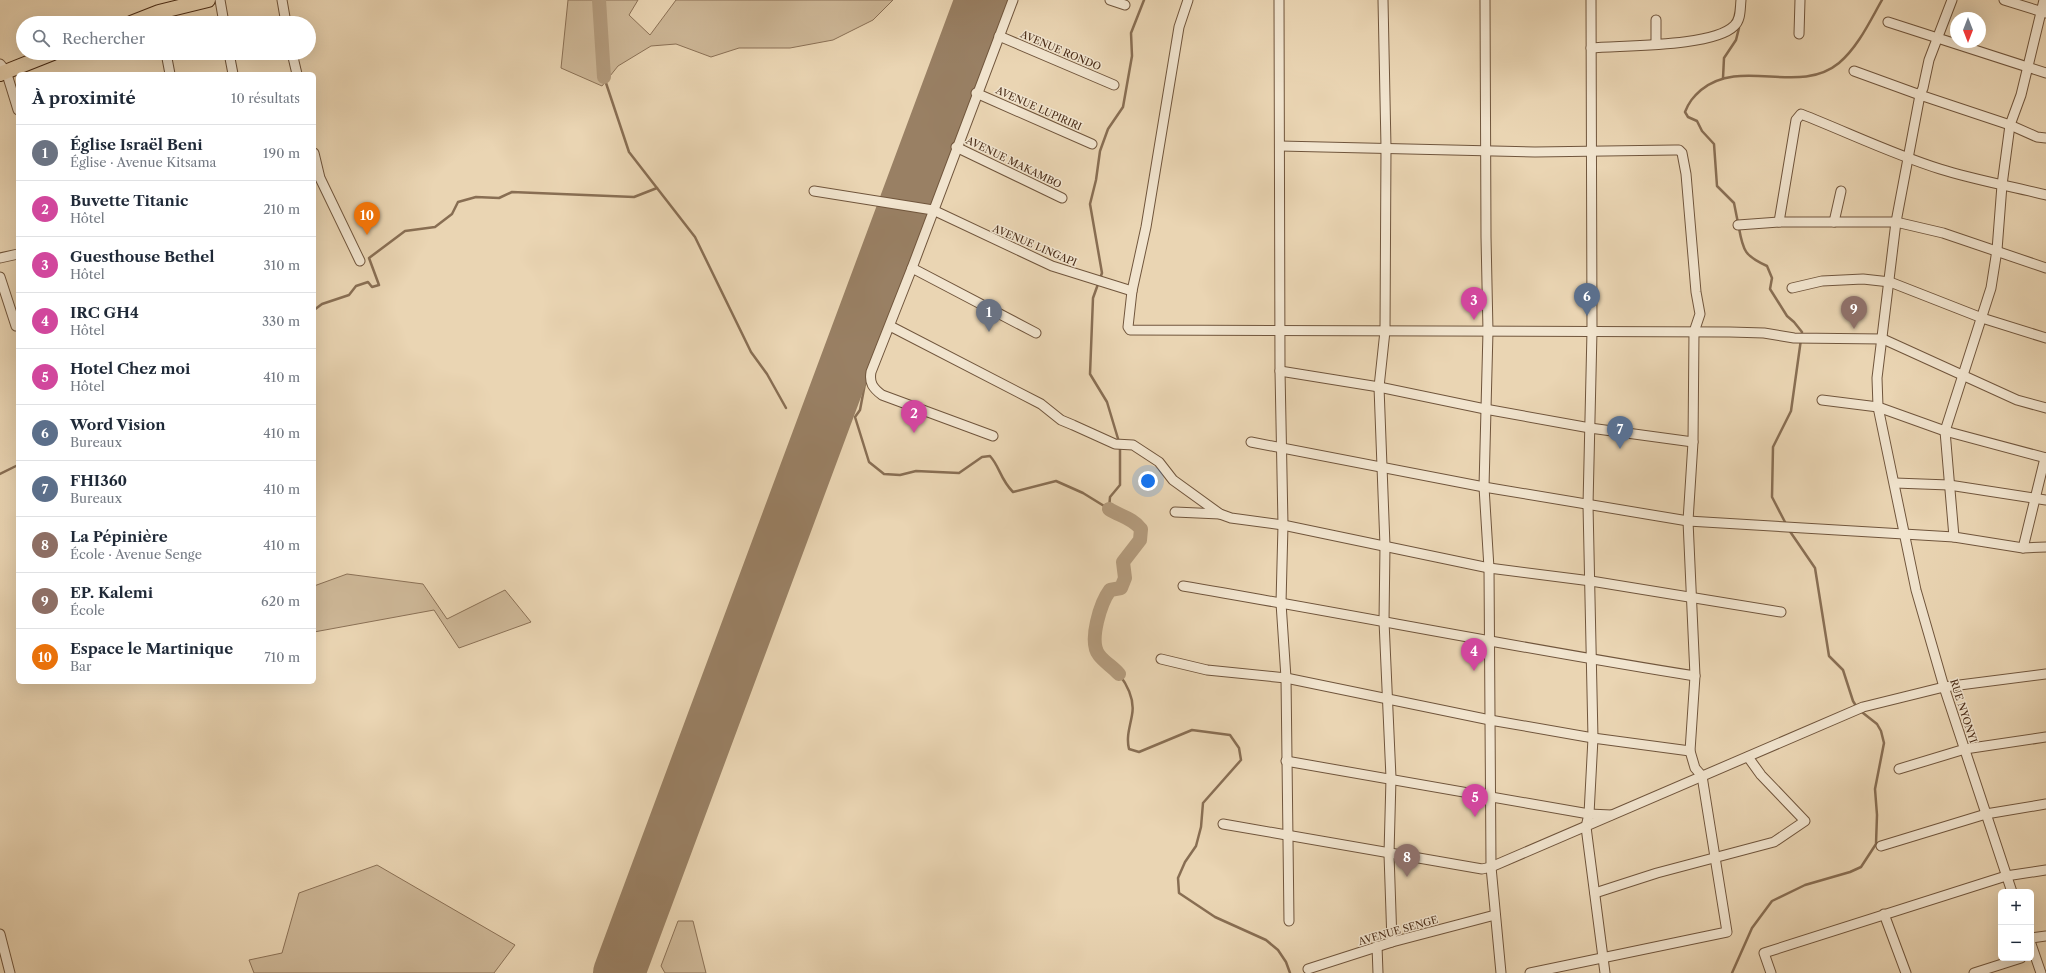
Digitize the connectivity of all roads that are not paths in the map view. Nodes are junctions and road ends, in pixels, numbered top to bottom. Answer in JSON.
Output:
{"nodes":[{"id":1,"x":208,"y":0,"type":"edge"},
{"id":2,"x":220,"y":0,"type":"edge"},
{"id":3,"x":282,"y":0,"type":"edge"},
{"id":4,"x":1013,"y":0,"type":"edge"},
{"id":5,"x":1110,"y":0,"type":"edge"},
{"id":6,"x":1188,"y":0,"type":"edge"},
{"id":7,"x":1280,"y":0,"type":"edge"},
{"id":8,"x":1384,"y":0,"type":"edge"},
{"id":9,"x":1485,"y":0,"type":"edge"},
{"id":10,"x":1591,"y":0,"type":"edge"},
{"id":11,"x":1741,"y":0,"type":"edge"},
{"id":12,"x":1800,"y":0,"type":"edge"},
{"id":13,"x":1952,"y":0,"type":"edge"},
{"id":14,"x":2004,"y":0,"type":"edge"},
{"id":15,"x":2044,"y":0,"type":"edge"},
{"id":16,"x":1125,"y":5,"type":"dead end"},
{"id":17,"x":2043,"y":12,"type":"edge"},
{"id":18,"x":165,"y":16,"type":"edge"},
{"id":19,"x":223,"y":16,"type":"edge"},
{"id":20,"x":285,"y":16,"type":"edge"},
{"id":21,"x":1656,"y":20,"type":"dead end"},
{"id":22,"x":1888,"y":22,"type":"dead end"},
{"id":23,"x":1799,"y":34,"type":"dead end"},
{"id":24,"x":999,"y":36,"type":"junction"},
{"id":25,"x":1937,"y":38,"type":"junction"},
{"id":26,"x":1656,"y":44,"type":"junction"},
{"id":27,"x":1591,"y":48,"type":"junction"},
{"id":28,"x":32,"y":60,"type":"edge"},
{"id":29,"x":167,"y":60,"type":"edge"},
{"id":30,"x":230,"y":60,"type":"edge"},
{"id":31,"x":293,"y":60,"type":"edge"},
{"id":32,"x":2028,"y":68,"type":"junction"},
{"id":33,"x":2,"y":70,"type":"edge"},
{"id":34,"x":1854,"y":71,"type":"dead end"},
{"id":35,"x":170,"y":72,"type":"edge"},
{"id":36,"x":233,"y":72,"type":"edge"},
{"id":37,"x":296,"y":72,"type":"edge"},
{"id":38,"x":2046,"y":73,"type":"edge"},
{"id":39,"x":1114,"y":85,"type":"dead end"},
{"id":40,"x":976,"y":93,"type":"junction"},
{"id":41,"x":1920,"y":95,"type":"junction"},
{"id":42,"x":16,"y":105,"type":"edge"},
{"id":43,"x":2010,"y":125,"type":"junction"},
{"id":44,"x":2046,"y":138,"type":"edge"},
{"id":45,"x":1092,"y":144,"type":"dead end"},
{"id":46,"x":1280,"y":146,"type":"junction"},
{"id":47,"x":956,"y":147,"type":"junction"},
{"id":48,"x":1386,"y":147,"type":"junction"},
{"id":49,"x":1485,"y":151,"type":"junction"},
{"id":50,"x":1593,"y":151,"type":"junction"},
{"id":51,"x":1908,"y":158,"type":"junction"},
{"id":52,"x":317,"y":179,"type":"edge"},
{"id":53,"x":2002,"y":185,"type":"junction"},
{"id":54,"x":814,"y":191,"type":"dead end"},
{"id":55,"x":1840,"y":191,"type":"dead end"},
{"id":56,"x":2046,"y":195,"type":"edge"},
{"id":57,"x":1062,"y":198,"type":"dead end"},
{"id":58,"x":932,"y":210,"type":"junction"},
{"id":59,"x":1779,"y":222,"type":"junction"},
{"id":60,"x":1834,"y":222,"type":"junction"},
{"id":61,"x":1896,"y":222,"type":"junction"},
{"id":62,"x":1738,"y":225,"type":"dead end"},
{"id":63,"x":1997,"y":250,"type":"junction"},
{"id":64,"x":16,"y":254,"type":"edge"},
{"id":65,"x":0,"y":258,"type":"edge"},
{"id":66,"x":360,"y":261,"type":"dead end"},
{"id":67,"x":912,"y":268,"type":"junction"},
{"id":68,"x":2046,"y":268,"type":"edge"},
{"id":69,"x":0,"y":278,"type":"edge"},
{"id":70,"x":1890,"y":282,"type":"junction"},
{"id":71,"x":1792,"y":288,"type":"dead end"},
{"id":72,"x":1132,"y":291,"type":"junction"},
{"id":73,"x":1982,"y":318,"type":"junction"},
{"id":74,"x":16,"y":326,"type":"dead end"},
{"id":75,"x":890,"y":326,"type":"junction"},
{"id":76,"x":1385,"y":331,"type":"junction"},
{"id":77,"x":1488,"y":331,"type":"junction"},
{"id":78,"x":1592,"y":331,"type":"junction"},
{"id":79,"x":1280,"y":332,"type":"junction"},
{"id":80,"x":1694,"y":332,"type":"junction"},
{"id":81,"x":1036,"y":333,"type":"dead end"},
{"id":82,"x":2046,"y":338,"type":"edge"},
{"id":83,"x":1883,"y":339,"type":"junction"},
{"id":84,"x":1280,"y":371,"type":"junction"},
{"id":85,"x":1963,"y":377,"type":"junction"},
{"id":86,"x":1379,"y":387,"type":"junction"},
{"id":87,"x":1822,"y":400,"type":"dead end"},
{"id":88,"x":1878,"y":407,"type":"junction"},
{"id":89,"x":2046,"y":408,"type":"edge"},
{"id":90,"x":1485,"y":409,"type":"junction"},
{"id":91,"x":1590,"y":428,"type":"junction"},
{"id":92,"x":1945,"y":431,"type":"junction"},
{"id":93,"x":993,"y":436,"type":"dead end"},
{"id":94,"x":1251,"y":442,"type":"dead end"},
{"id":95,"x":1693,"y":442,"type":"junction"},
{"id":96,"x":1282,"y":449,"type":"junction"},
{"id":97,"x":2046,"y":458,"type":"edge"},
{"id":98,"x":1383,"y":468,"type":"junction"},
{"id":99,"x":1895,"y":483,"type":"junction"},
{"id":100,"x":1949,"y":485,"type":"junction"},
{"id":101,"x":1484,"y":487,"type":"junction"},
{"id":102,"x":2035,"y":497,"type":"junction"},
{"id":103,"x":2046,"y":500,"type":"edge"},
{"id":104,"x":1588,"y":505,"type":"junction"},
{"id":105,"x":1175,"y":512,"type":"dead end"},
{"id":106,"x":1220,"y":514,"type":"junction"},
{"id":107,"x":1688,"y":521,"type":"junction"},
{"id":108,"x":1283,"y":525,"type":"junction"},
{"id":109,"x":1904,"y":533,"type":"junction"},
{"id":110,"x":1954,"y":537,"type":"junction"},
{"id":111,"x":1385,"y":546,"type":"junction"},
{"id":112,"x":2046,"y":547,"type":"edge"},
{"id":113,"x":2023,"y":548,"type":"junction"},
{"id":114,"x":1489,"y":568,"type":"junction"},
{"id":115,"x":1591,"y":581,"type":"junction"},
{"id":116,"x":1183,"y":586,"type":"dead end"},
{"id":117,"x":1692,"y":597,"type":"junction"},
{"id":118,"x":1281,"y":603,"type":"junction"},
{"id":119,"x":1781,"y":612,"type":"dead end"},
{"id":120,"x":1384,"y":621,"type":"junction"},
{"id":121,"x":1489,"y":642,"type":"junction"},
{"id":122,"x":1160,"y":659,"type":"dead end"},
{"id":123,"x":1591,"y":659,"type":"junction"},
{"id":124,"x":2046,"y":674,"type":"edge"},
{"id":125,"x":1695,"y":676,"type":"junction"},
{"id":126,"x":1286,"y":678,"type":"junction"},
{"id":127,"x":1944,"y":687,"type":"junction"},
{"id":128,"x":1387,"y":700,"type":"junction"},
{"id":129,"x":1490,"y":720,"type":"junction"},
{"id":130,"x":2046,"y":737,"type":"edge"},
{"id":131,"x":1593,"y":738,"type":"junction"},
{"id":132,"x":1965,"y":750,"type":"junction"},
{"id":133,"x":1690,"y":751,"type":"junction"},
{"id":134,"x":1748,"y":757,"type":"junction"},
{"id":135,"x":1286,"y":761,"type":"junction"},
{"id":136,"x":1899,"y":768,"type":"dead end"},
{"id":137,"x":1702,"y":776,"type":"junction"},
{"id":138,"x":1391,"y":778,"type":"junction"},
{"id":139,"x":1491,"y":797,"type":"junction"},
{"id":140,"x":2046,"y":804,"type":"edge"},
{"id":141,"x":1589,"y":814,"type":"junction"},
{"id":142,"x":1986,"y":814,"type":"junction"},
{"id":143,"x":1612,"y":816,"type":"junction"},
{"id":144,"x":1223,"y":824,"type":"dead end"},
{"id":145,"x":1586,"y":827,"type":"junction"},
{"id":146,"x":1288,"y":835,"type":"junction"},
{"id":147,"x":1881,"y":846,"type":"dead end"},
{"id":148,"x":1389,"y":854,"type":"junction"},
{"id":149,"x":1715,"y":858,"type":"junction"},
{"id":150,"x":1491,"y":867,"type":"junction"},
{"id":151,"x":2046,"y":870,"type":"edge"},
{"id":152,"x":2006,"y":876,"type":"junction"},
{"id":153,"x":2011,"y":889,"type":"edge"},
{"id":154,"x":1595,"y":893,"type":"junction"},
{"id":155,"x":1884,"y":914,"type":"junction"},
{"id":156,"x":1495,"y":915,"type":"junction"},
{"id":157,"x":1290,"y":921,"type":"dead end"},
{"id":158,"x":0,"y":934,"type":"edge"},
{"id":159,"x":2046,"y":936,"type":"edge"},
{"id":160,"x":2034,"y":938,"type":"edge"},
{"id":161,"x":1392,"y":942,"type":"junction"},
{"id":162,"x":1377,"y":946,"type":"junction"},
{"id":163,"x":2034,"y":956,"type":"edge"},
{"id":164,"x":1603,"y":958,"type":"junction"},
{"id":165,"x":2012,"y":961,"type":"edge"},
{"id":166,"x":1308,"y":969,"type":"dead end"},
{"id":167,"x":10,"y":973,"type":"edge"},
{"id":168,"x":1378,"y":973,"type":"edge"},
{"id":169,"x":1500,"y":973,"type":"edge"},
{"id":170,"x":1530,"y":973,"type":"edge"},
{"id":171,"x":1605,"y":973,"type":"edge"},
{"id":172,"x":1771,"y":973,"type":"edge"},
{"id":173,"x":1906,"y":973,"type":"edge"},
{"id":174,"x":1974,"y":973,"type":"edge"},
{"id":175,"x":2041,"y":973,"type":"edge"}],
"edges":[{"from":1,"to":18,"type":"highway"},
{"from":2,"to":19,"type":"street"},
{"from":3,"to":20,"type":"street"},
{"from":4,"to":24,"type":"street"},
{"from":5,"to":16,"type":"street"},
{"from":6,"to":72,"type":"street"},
{"from":7,"to":46,"type":"street"},
{"from":8,"to":48,"type":"street"},
{"from":9,"to":49,"type":"street"},
{"from":10,"to":27,"type":"street"},
{"from":11,"to":26,"type":"street"},
{"from":12,"to":23,"type":"street"},
{"from":13,"to":25,"type":"street","name":"RUE NYONYI"},
{"from":14,"to":17,"type":"street"},
{"from":15,"to":17,"type":"street"},
{"from":17,"to":32,"type":"street"},
{"from":21,"to":26,"type":"street"},
{"from":22,"to":25,"type":"street"},
{"from":24,"to":39,"type":"street","name":"AVENUE RONDO"},
{"from":24,"to":40,"type":"street"},
{"from":25,"to":32,"type":"street"},
{"from":25,"to":41,"type":"street","name":"RUE NYONYI"},
{"from":26,"to":27,"type":"street"},
{"from":27,"to":50,"type":"street"},
{"from":28,"to":33,"type":"highway"},
{"from":29,"to":35,"type":"street"},
{"from":30,"to":36,"type":"street"},
{"from":31,"to":37,"type":"street"},
{"from":32,"to":38,"type":"street"},
{"from":32,"to":43,"type":"street"},
{"from":33,"to":42,"type":"street"},
{"from":34,"to":41,"type":"street"},
{"from":40,"to":45,"type":"street","name":"AVENUE LUPIRIRI"},
{"from":40,"to":47,"type":"street"},
{"from":41,"to":43,"type":"street"},
{"from":41,"to":51,"type":"street","name":"RUE NYONYI"},
{"from":43,"to":44,"type":"street"},
{"from":43,"to":53,"type":"street"},
{"from":46,"to":48,"type":"street"},
{"from":46,"to":79,"type":"street"},
{"from":47,"to":57,"type":"street","name":"AVENUE MAKAMBO"},
{"from":47,"to":58,"type":"street"},
{"from":48,"to":49,"type":"street"},
{"from":48,"to":76,"type":"street"},
{"from":49,"to":50,"type":"street"},
{"from":49,"to":77,"type":"street"},
{"from":50,"to":78,"type":"street"},
{"from":50,"to":80,"type":"street"},
{"from":51,"to":53,"type":"street"},
{"from":51,"to":59,"type":"street"},
{"from":51,"to":61,"type":"street","name":"RUE NYONYI"},
{"from":52,"to":66,"type":"street"},
{"from":53,"to":56,"type":"street"},
{"from":53,"to":63,"type":"street"},
{"from":54,"to":58,"type":"street","name":"AVENUE LINGAPI"},
{"from":55,"to":60,"type":"street"},
{"from":58,"to":67,"type":"street"},
{"from":58,"to":72,"type":"street","name":"AVENUE LINGAPI"},
{"from":59,"to":60,"type":"street"},
{"from":59,"to":62,"type":"street"},
{"from":60,"to":61,"type":"street"},
{"from":61,"to":63,"type":"street"},
{"from":61,"to":70,"type":"street","name":"RUE NYONYI"},
{"from":63,"to":68,"type":"street"},
{"from":63,"to":73,"type":"street"},
{"from":64,"to":65,"type":"street"},
{"from":67,"to":75,"type":"street"},
{"from":67,"to":81,"type":"street"},
{"from":69,"to":74,"type":"street"},
{"from":70,"to":71,"type":"street"},
{"from":70,"to":73,"type":"street"},
{"from":70,"to":83,"type":"street","name":"RUE NYONYI"},
{"from":72,"to":79,"type":"street"},
{"from":73,"to":82,"type":"street"},
{"from":73,"to":85,"type":"street"},
{"from":75,"to":93,"type":"street"},
{"from":75,"to":106,"type":"street"},
{"from":76,"to":77,"type":"street"},
{"from":76,"to":79,"type":"street"},
{"from":76,"to":86,"type":"street"},
{"from":77,"to":78,"type":"street"},
{"from":77,"to":90,"type":"street"},
{"from":78,"to":80,"type":"street"},
{"from":78,"to":91,"type":"street"},
{"from":79,"to":84,"type":"street"},
{"from":80,"to":83,"type":"street"},
{"from":80,"to":95,"type":"street"},
{"from":83,"to":85,"type":"street"},
{"from":83,"to":88,"type":"street","name":"RUE NYONYI"},
{"from":84,"to":86,"type":"street"},
{"from":84,"to":96,"type":"street"},
{"from":85,"to":89,"type":"street"},
{"from":85,"to":92,"type":"street"},
{"from":86,"to":90,"type":"street"},
{"from":86,"to":98,"type":"street"},
{"from":87,"to":88,"type":"street"},
{"from":88,"to":92,"type":"street"},
{"from":88,"to":99,"type":"street","name":"RUE NYONYI"},
{"from":90,"to":91,"type":"street"},
{"from":90,"to":101,"type":"street"},
{"from":91,"to":95,"type":"street"},
{"from":91,"to":104,"type":"street"},
{"from":92,"to":97,"type":"street"},
{"from":92,"to":100,"type":"street"},
{"from":94,"to":96,"type":"street"},
{"from":95,"to":107,"type":"street"},
{"from":96,"to":98,"type":"street"},
{"from":96,"to":108,"type":"street"},
{"from":97,"to":102,"type":"street"},
{"from":98,"to":101,"type":"street"},
{"from":98,"to":111,"type":"street"},
{"from":99,"to":100,"type":"street"},
{"from":99,"to":109,"type":"street","name":"RUE NYONYI"},
{"from":100,"to":102,"type":"street"},
{"from":100,"to":110,"type":"street"},
{"from":101,"to":104,"type":"street"},
{"from":101,"to":114,"type":"street"},
{"from":102,"to":103,"type":"street"},
{"from":102,"to":113,"type":"street"},
{"from":104,"to":107,"type":"street"},
{"from":104,"to":115,"type":"street"},
{"from":105,"to":106,"type":"street"},
{"from":106,"to":108,"type":"street"},
{"from":107,"to":109,"type":"street"},
{"from":107,"to":117,"type":"street"},
{"from":108,"to":111,"type":"street"},
{"from":108,"to":118,"type":"street"},
{"from":109,"to":110,"type":"street"},
{"from":109,"to":127,"type":"street","name":"RUE NYONYI"},
{"from":110,"to":113,"type":"street"},
{"from":111,"to":114,"type":"street"},
{"from":111,"to":120,"type":"street"},
{"from":112,"to":113,"type":"street"},
{"from":114,"to":115,"type":"street"},
{"from":114,"to":121,"type":"street"},
{"from":115,"to":117,"type":"street"},
{"from":115,"to":123,"type":"street"},
{"from":116,"to":118,"type":"street"},
{"from":117,"to":119,"type":"street"},
{"from":117,"to":125,"type":"street"},
{"from":118,"to":120,"type":"street"},
{"from":118,"to":126,"type":"street"},
{"from":120,"to":121,"type":"street"},
{"from":120,"to":128,"type":"street"},
{"from":121,"to":123,"type":"street"},
{"from":121,"to":129,"type":"street"},
{"from":122,"to":126,"type":"street"},
{"from":123,"to":125,"type":"street"},
{"from":123,"to":131,"type":"street"},
{"from":124,"to":127,"type":"street"},
{"from":125,"to":133,"type":"street"},
{"from":126,"to":128,"type":"street"},
{"from":126,"to":135,"type":"street"},
{"from":127,"to":132,"type":"street","name":"RUE NYONYI"},
{"from":127,"to":134,"type":"street"},
{"from":128,"to":129,"type":"street"},
{"from":128,"to":138,"type":"street"},
{"from":129,"to":131,"type":"street"},
{"from":129,"to":139,"type":"street"},
{"from":130,"to":132,"type":"street"},
{"from":131,"to":133,"type":"street"},
{"from":131,"to":141,"type":"street"},
{"from":132,"to":136,"type":"street"},
{"from":132,"to":142,"type":"street","name":"RUE NYONYI"},
{"from":133,"to":137,"type":"street"},
{"from":134,"to":137,"type":"street"},
{"from":134,"to":149,"type":"street"},
{"from":135,"to":138,"type":"street"},
{"from":135,"to":146,"type":"street"},
{"from":137,"to":143,"type":"street"},
{"from":137,"to":149,"type":"street"},
{"from":138,"to":139,"type":"street"},
{"from":138,"to":148,"type":"street"},
{"from":139,"to":141,"type":"street"},
{"from":139,"to":150,"type":"street"},
{"from":140,"to":142,"type":"street"},
{"from":141,"to":143,"type":"street"},
{"from":141,"to":145,"type":"street"},
{"from":142,"to":147,"type":"street"},
{"from":142,"to":152,"type":"street","name":"RUE NYONYI"},
{"from":143,"to":145,"type":"street"},
{"from":144,"to":146,"type":"street"},
{"from":145,"to":150,"type":"street"},
{"from":145,"to":154,"type":"street"},
{"from":146,"to":148,"type":"street"},
{"from":146,"to":157,"type":"street"},
{"from":148,"to":150,"type":"street"},
{"from":148,"to":161,"type":"street"},
{"from":149,"to":154,"type":"street"},
{"from":149,"to":164,"type":"street"},
{"from":150,"to":156,"type":"street"},
{"from":151,"to":152,"type":"street"},
{"from":152,"to":153,"type":"street","name":"RUE NYONYI"},
{"from":152,"to":155,"type":"street"},
{"from":154,"to":164,"type":"street"},
{"from":155,"to":172,"type":"street"},
{"from":155,"to":173,"type":"street"},
{"from":156,"to":161,"type":"street","name":"AVENUE SENGE"},
{"from":156,"to":169,"type":"street"},
{"from":158,"to":167,"type":"street"},
{"from":159,"to":160,"type":"street"},
{"from":161,"to":162,"type":"street","name":"AVENUE SENGE"},
{"from":162,"to":166,"type":"street","name":"AVENUE SENGE"},
{"from":162,"to":168,"type":"street"},
{"from":163,"to":175,"type":"street"},
{"from":164,"to":170,"type":"street"},
{"from":164,"to":171,"type":"street"},
{"from":165,"to":174,"type":"street"}]}
